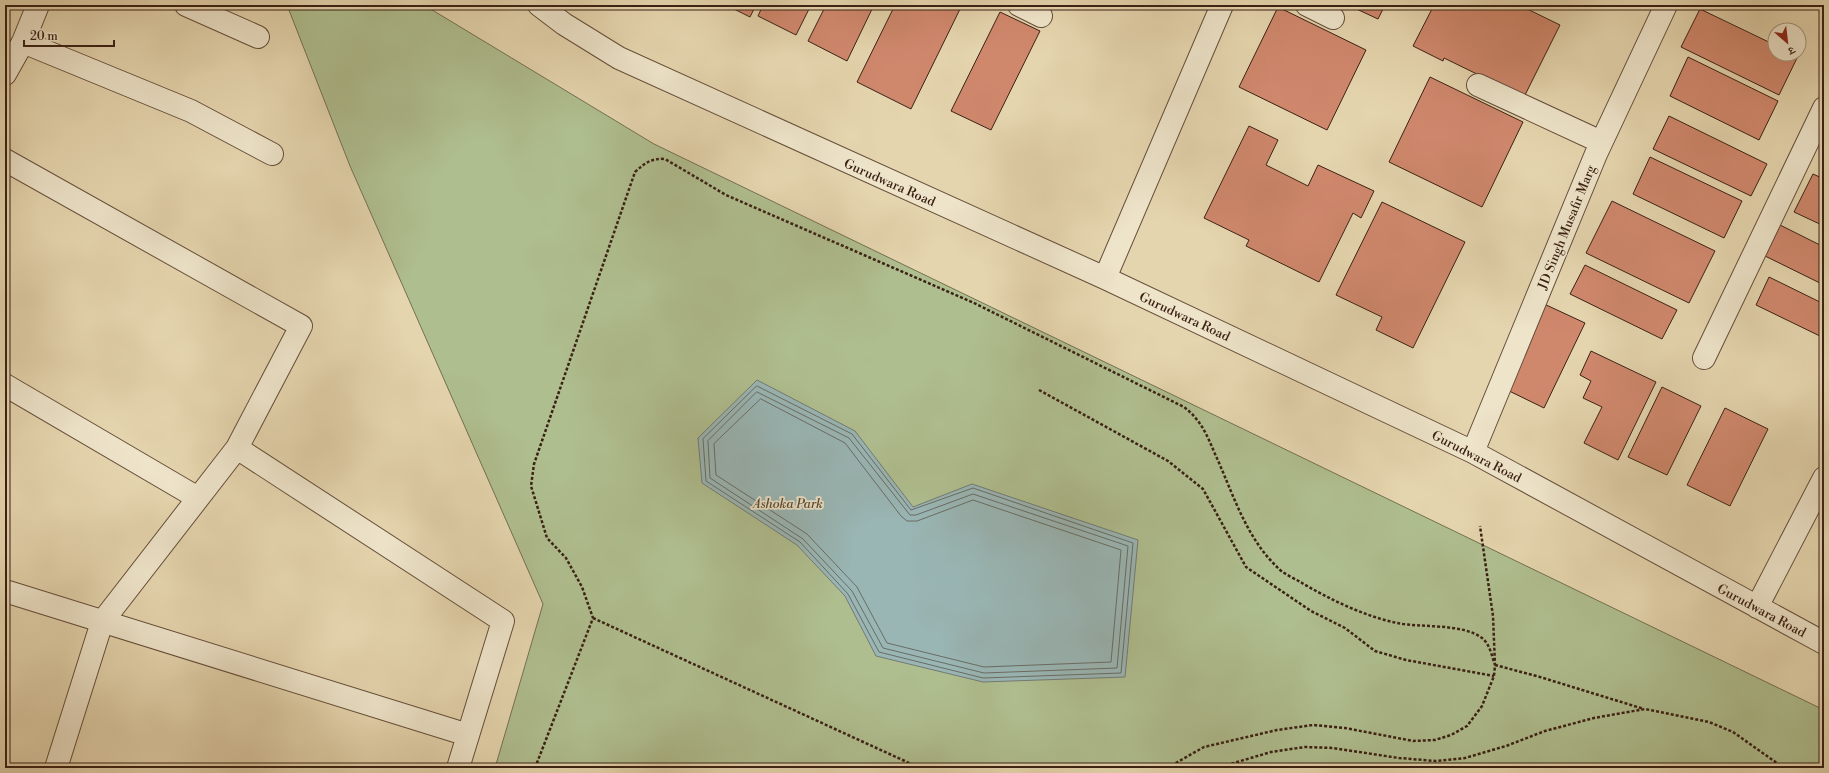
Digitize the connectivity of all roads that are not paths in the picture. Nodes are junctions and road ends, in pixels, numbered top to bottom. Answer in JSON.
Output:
{"nodes":[{"id":1,"x":38,"y":5,"type":"edge"},
{"id":2,"x":186,"y":5,"type":"edge"},
{"id":3,"x":539,"y":5,"type":"edge"},
{"id":4,"x":1019,"y":5,"type":"edge"},
{"id":5,"x":1222,"y":5,"type":"edge"},
{"id":6,"x":1307,"y":5,"type":"edge"},
{"id":7,"x":1666,"y":5,"type":"edge"},
{"id":8,"x":1041,"y":16,"type":"dead end"},
{"id":9,"x":1333,"y":18,"type":"dead end"},
{"id":10,"x":258,"y":37,"type":"dead end"},
{"id":11,"x":23,"y":42,"type":"junction"},
{"id":12,"x":5,"y":74,"type":"edge"},
{"id":13,"x":1478,"y":85,"type":"dead end"},
{"id":14,"x":1824,"y":108,"type":"edge"},
{"id":15,"x":1602,"y":142,"type":"junction"},
{"id":16,"x":272,"y":154,"type":"dead end"},
{"id":17,"x":5,"y":160,"type":"edge"},
{"id":18,"x":1106,"y":278,"type":"junction"},
{"id":19,"x":1704,"y":358,"type":"dead end"},
{"id":20,"x":5,"y":385,"type":"edge"},
{"id":21,"x":237,"y":448,"type":"junction"},
{"id":22,"x":1473,"y":452,"type":"junction"},
{"id":23,"x":1824,"y":478,"type":"edge"},
{"id":24,"x":198,"y":498,"type":"junction"},
{"id":25,"x":5,"y":591,"type":"edge"},
{"id":26,"x":1757,"y":607,"type":"junction"},
{"id":27,"x":102,"y":622,"type":"junction"},
{"id":28,"x":1824,"y":643,"type":"edge"},
{"id":29,"x":468,"y":735,"type":"junction"},
{"id":30,"x":56,"y":768,"type":"edge"},
{"id":31,"x":458,"y":768,"type":"edge"}],
"edges":[{"from":1,"to":11,"type":"street"},
{"from":2,"to":10,"type":"street"},
{"from":3,"to":18,"type":"street","name":"Gurudwara Road"},
{"from":4,"to":8,"type":"street"},
{"from":5,"to":18,"type":"street"},
{"from":6,"to":9,"type":"street"},
{"from":7,"to":15,"type":"street","name":"JD Singh Musafir Marg"},
{"from":11,"to":12,"type":"street"},
{"from":11,"to":16,"type":"street"},
{"from":13,"to":15,"type":"street"},
{"from":14,"to":19,"type":"street"},
{"from":15,"to":22,"type":"street","name":"JD Singh Musafir Marg"},
{"from":17,"to":21,"type":"street"},
{"from":18,"to":22,"type":"street","name":"Gurudwara Road"},
{"from":20,"to":24,"type":"street"},
{"from":21,"to":24,"type":"street"},
{"from":21,"to":29,"type":"street"},
{"from":22,"to":26,"type":"street","name":"Gurudwara Road"},
{"from":23,"to":26,"type":"street"},
{"from":24,"to":27,"type":"street"},
{"from":25,"to":27,"type":"street"},
{"from":26,"to":28,"type":"street","name":"Gurudwara Road"},
{"from":27,"to":29,"type":"street"},
{"from":27,"to":30,"type":"street"},
{"from":29,"to":31,"type":"street"}]}
